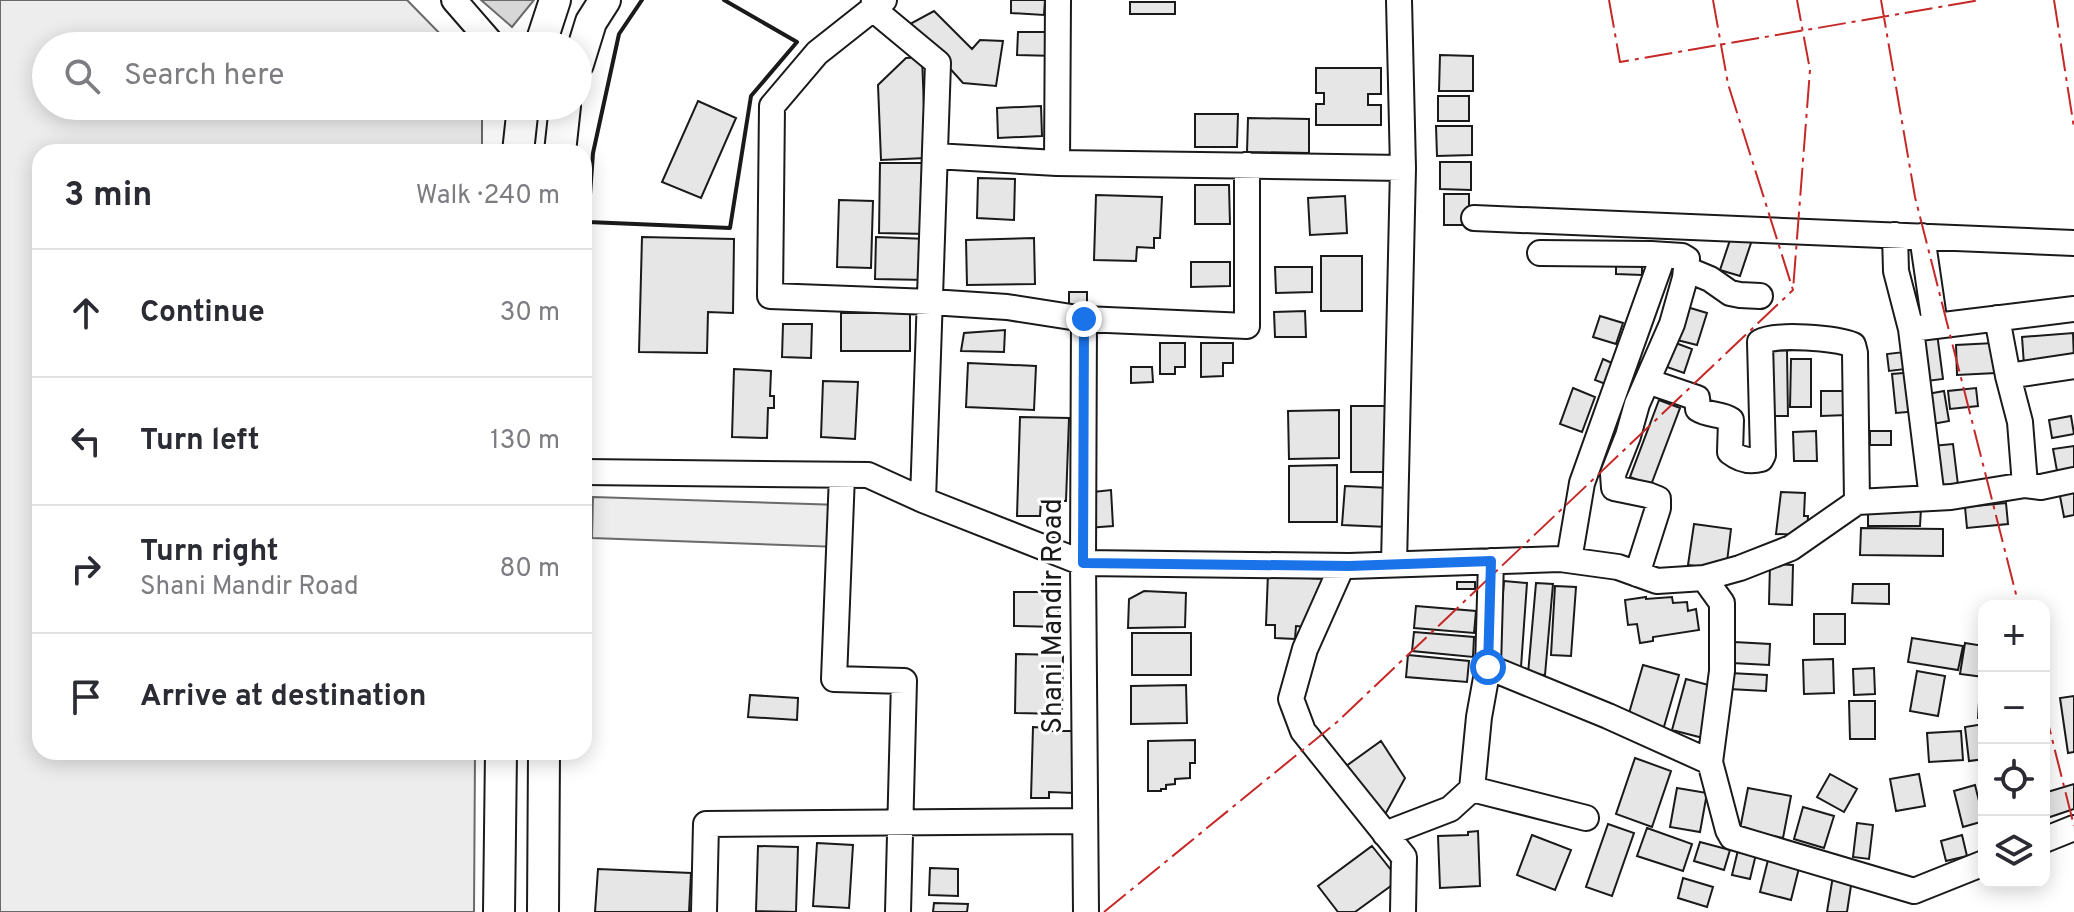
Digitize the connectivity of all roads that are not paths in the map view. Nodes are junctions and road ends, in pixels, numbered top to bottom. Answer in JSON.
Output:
{"nodes":[{"id":1,"x":454,"y":0,"type":"edge"},
{"id":2,"x":555,"y":0,"type":"edge"},
{"id":3,"x":605,"y":0,"type":"edge"},
{"id":4,"x":1058,"y":0,"type":"edge"},
{"id":5,"x":1399,"y":0,"type":"edge"},
{"id":6,"x":877,"y":3,"type":"edge"},
{"id":7,"x":482,"y":32,"type":"edge"},
{"id":8,"x":545,"y":32,"type":"edge"},
{"id":9,"x":588,"y":32,"type":"edge"},
{"id":10,"x":521,"y":120,"type":"edge"},
{"id":11,"x":563,"y":120,"type":"edge"},
{"id":12,"x":519,"y":144,"type":"edge"},
{"id":13,"x":561,"y":144,"type":"edge"},
{"id":14,"x":935,"y":156,"type":"junction"},
{"id":15,"x":1057,"y":163,"type":"junction"},
{"id":16,"x":1247,"y":165,"type":"junction"},
{"id":17,"x":1403,"y":168,"type":"junction"},
{"id":18,"x":1474,"y":218,"type":"dead end"},
{"id":19,"x":1895,"y":235,"type":"junction"},
{"id":20,"x":1922,"y":236,"type":"junction"},
{"id":21,"x":2074,"y":243,"type":"edge"},
{"id":22,"x":1540,"y":253,"type":"dead end"},
{"id":23,"x":1663,"y":256,"type":"junction"},
{"id":24,"x":1686,"y":269,"type":"junction"},
{"id":25,"x":1760,"y":296,"type":"dead end"},
{"id":26,"x":931,"y":302,"type":"junction"},
{"id":27,"x":2074,"y":309,"type":"edge"},
{"id":28,"x":1997,"y":318,"type":"junction"},
{"id":29,"x":1084,"y":319,"type":"junction"},
{"id":30,"x":1923,"y":327,"type":"junction"},
{"id":31,"x":2074,"y":366,"type":"edge"},
{"id":32,"x":2008,"y":376,"type":"junction"},
{"id":33,"x":1647,"y":381,"type":"junction"},
{"id":34,"x":592,"y":472,"type":"edge"},
{"id":35,"x":842,"y":475,"type":"junction"},
{"id":36,"x":2074,"y":480,"type":"edge"},
{"id":37,"x":2025,"y":485,"type":"junction"},
{"id":38,"x":1932,"y":498,"type":"junction"},
{"id":39,"x":923,"y":500,"type":"junction"},
{"id":40,"x":1857,"y":502,"type":"junction"},
{"id":41,"x":1569,"y":560,"type":"junction"},
{"id":42,"x":1491,"y":561,"type":"junction"},
{"id":43,"x":1083,"y":563,"type":"junction"},
{"id":44,"x":1394,"y":564,"type":"junction"},
{"id":45,"x":1342,"y":566,"type":"junction"},
{"id":46,"x":1637,"y":574,"type":"junction"},
{"id":47,"x":1704,"y":578,"type":"junction"},
{"id":48,"x":1488,"y":667,"type":"junction"},
{"id":49,"x":501,"y":760,"type":"edge"},
{"id":50,"x":544,"y":760,"type":"edge"},
{"id":51,"x":1710,"y":762,"type":"junction"},
{"id":52,"x":1472,"y":789,"type":"junction"},
{"id":53,"x":1586,"y":818,"type":"dead end"},
{"id":54,"x":1085,"y":821,"type":"junction"},
{"id":55,"x":900,"y":824,"type":"junction"},
{"id":56,"x":2074,"y":828,"type":"edge"},
{"id":57,"x":1385,"y":834,"type":"junction"},
{"id":58,"x":2050,"y":838,"type":"edge"},
{"id":59,"x":1978,"y":866,"type":"edge"},
{"id":60,"x":1908,"y":901,"type":"edge"},
{"id":61,"x":499,"y":912,"type":"edge"},
{"id":62,"x":543,"y":912,"type":"edge"},
{"id":63,"x":704,"y":912,"type":"edge"},
{"id":64,"x":898,"y":912,"type":"edge"},
{"id":65,"x":1086,"y":912,"type":"edge"},
{"id":66,"x":1403,"y":912,"type":"edge"}],
"edges":[{"from":1,"to":7,"type":"street"},
{"from":2,"to":8,"type":"main road"},
{"from":3,"to":9,"type":"main road"},
{"from":4,"to":15,"type":"street"},
{"from":5,"to":17,"type":"street"},
{"from":6,"to":14,"type":"street"},
{"from":6,"to":26,"type":"street"},
{"from":10,"to":12,"type":"main road"},
{"from":11,"to":13,"type":"main road"},
{"from":14,"to":15,"type":"street"},
{"from":14,"to":26,"type":"street"},
{"from":15,"to":16,"type":"street"},
{"from":16,"to":17,"type":"street"},
{"from":16,"to":29,"type":"street"},
{"from":17,"to":44,"type":"street"},
{"from":18,"to":19,"type":"street"},
{"from":19,"to":20,"type":"street"},
{"from":19,"to":30,"type":"street"},
{"from":20,"to":21,"type":"street"},
{"from":20,"to":30,"type":"street"},
{"from":22,"to":23,"type":"street"},
{"from":23,"to":24,"type":"street"},
{"from":23,"to":41,"type":"street"},
{"from":24,"to":25,"type":"street"},
{"from":24,"to":33,"type":"street"},
{"from":26,"to":29,"type":"street"},
{"from":26,"to":39,"type":"street"},
{"from":27,"to":28,"type":"street"},
{"from":28,"to":30,"type":"street"},
{"from":28,"to":32,"type":"street"},
{"from":29,"to":43,"type":"street","name":"Shani Mandir Road"},
{"from":30,"to":38,"type":"street"},
{"from":31,"to":32,"type":"street"},
{"from":32,"to":37,"type":"street"},
{"from":33,"to":40,"type":"street"},
{"from":33,"to":46,"type":"street"},
{"from":34,"to":35,"type":"street"},
{"from":35,"to":39,"type":"street"},
{"from":35,"to":55,"type":"street"},
{"from":36,"to":37,"type":"street"},
{"from":37,"to":38,"type":"street"},
{"from":38,"to":40,"type":"street"},
{"from":39,"to":43,"type":"street"},
{"from":40,"to":47,"type":"street"},
{"from":41,"to":42,"type":"street"},
{"from":41,"to":46,"type":"street"},
{"from":42,"to":44,"type":"street"},
{"from":42,"to":48,"type":"street"},
{"from":43,"to":45,"type":"street"},
{"from":43,"to":54,"type":"street","name":"Shani Mandir Road"},
{"from":44,"to":45,"type":"street"},
{"from":45,"to":57,"type":"street"},
{"from":46,"to":47,"type":"street"},
{"from":47,"to":51,"type":"street"},
{"from":48,"to":51,"type":"street"},
{"from":48,"to":52,"type":"street"},
{"from":49,"to":61,"type":"main road"},
{"from":50,"to":62,"type":"main road"},
{"from":51,"to":60,"type":"street"},
{"from":52,"to":53,"type":"street"},
{"from":52,"to":57,"type":"street"},
{"from":54,"to":55,"type":"street"},
{"from":54,"to":65,"type":"street","name":"Shani Mandir Road"},
{"from":55,"to":63,"type":"street"},
{"from":55,"to":64,"type":"street"},
{"from":56,"to":58,"type":"street"},
{"from":57,"to":66,"type":"street"},
{"from":59,"to":60,"type":"street"}]}
